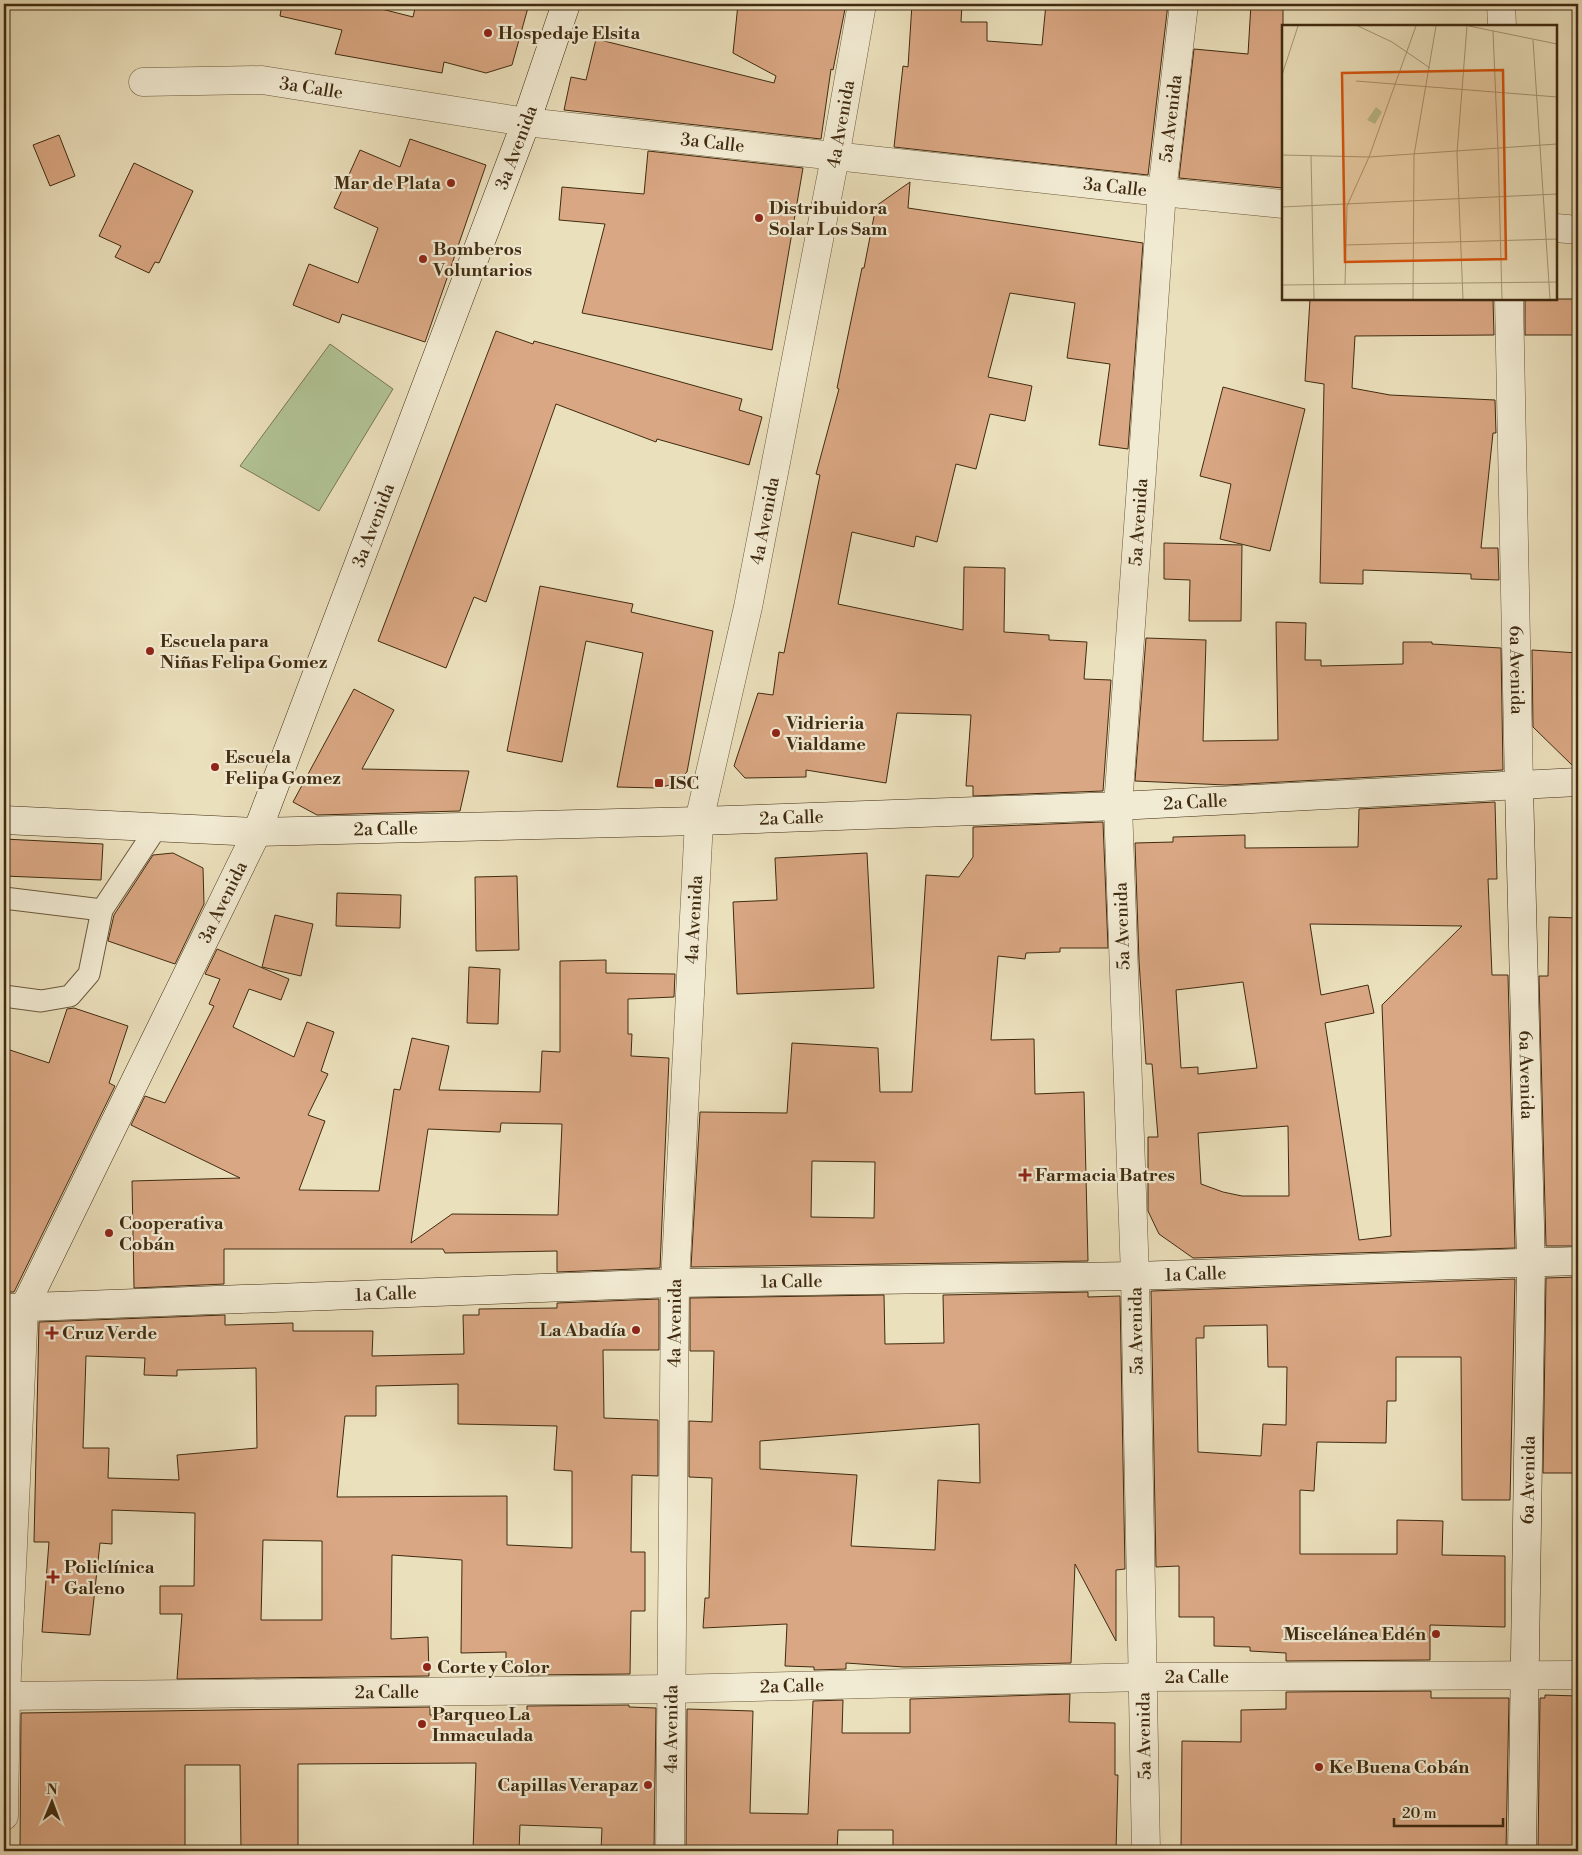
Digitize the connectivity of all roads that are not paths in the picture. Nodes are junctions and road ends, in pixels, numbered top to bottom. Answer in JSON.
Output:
{"nodes":[{"id":1,"x":566,"y":4,"type":"edge"},
{"id":2,"x":862,"y":4,"type":"edge"},
{"id":3,"x":1184,"y":4,"type":"edge"},
{"id":4,"x":1501,"y":4,"type":"edge"},
{"id":5,"x":1502,"y":25,"type":"edge"},
{"id":6,"x":143,"y":82,"type":"dead end"},
{"id":7,"x":526,"y":122,"type":"junction"},
{"id":8,"x":835,"y":157,"type":"junction"},
{"id":9,"x":1162,"y":192,"type":"junction"},
{"id":10,"x":1282,"y":204,"type":"edge"},
{"id":11,"x":1557,"y":228,"type":"edge"},
{"id":12,"x":1578,"y":230,"type":"edge"},
{"id":13,"x":1509,"y":300,"type":"edge"},
{"id":14,"x":1578,"y":782,"type":"edge"},
{"id":15,"x":1519,"y":786,"type":"junction"},
{"id":16,"x":1118,"y":806,"type":"junction"},
{"id":17,"x":4,"y":820,"type":"edge"},
{"id":18,"x":699,"y":821,"type":"junction"},
{"id":19,"x":157,"y":827,"type":"junction"},
{"id":20,"x":257,"y":832,"type":"junction"},
{"id":21,"x":4,"y":898,"type":"edge"},
{"id":22,"x":102,"y":910,"type":"junction"},
{"id":23,"x":4,"y":996,"type":"edge"},
{"id":24,"x":1578,"y":1261,"type":"edge"},
{"id":25,"x":1531,"y":1264,"type":"junction"},
{"id":26,"x":1135,"y":1276,"type":"junction"},
{"id":27,"x":675,"y":1283,"type":"junction"},
{"id":28,"x":14,"y":1308,"type":"edge"},
{"id":29,"x":1578,"y":1675,"type":"edge"},
{"id":30,"x":1526,"y":1676,"type":"junction"},
{"id":31,"x":1143,"y":1677,"type":"junction"},
{"id":32,"x":671,"y":1689,"type":"junction"},
{"id":33,"x":6,"y":1696,"type":"junction"},
{"id":34,"x":4,"y":1816,"type":"edge"},
{"id":35,"x":670,"y":1851,"type":"edge"},
{"id":36,"x":1146,"y":1851,"type":"edge"},
{"id":37,"x":1522,"y":1851,"type":"edge"}],
"edges":[{"from":1,"to":7,"type":"street","name":"3a Avenida"},
{"from":2,"to":8,"type":"street","name":"4a Avenida"},
{"from":3,"to":9,"type":"street","name":"5a Avenida"},
{"from":4,"to":5,"type":"street"},
{"from":6,"to":7,"type":"street","name":"3a Calle"},
{"from":7,"to":8,"type":"street","name":"3a Calle"},
{"from":7,"to":20,"type":"street","name":"3a Avenida"},
{"from":8,"to":9,"type":"street","name":"3a Calle"},
{"from":8,"to":18,"type":"street","name":"4a Avenida"},
{"from":9,"to":10,"type":"street","name":"3a Calle"},
{"from":9,"to":16,"type":"street","name":"5a Avenida"},
{"from":11,"to":12,"type":"street"},
{"from":13,"to":15,"type":"street","name":"6a Avenida"},
{"from":14,"to":15,"type":"street","name":"2a Calle"},
{"from":15,"to":16,"type":"street","name":"2a Calle"},
{"from":15,"to":25,"type":"street","name":"6a Avenida"},
{"from":16,"to":18,"type":"street","name":"2a Calle"},
{"from":16,"to":26,"type":"street","name":"5a Avenida"},
{"from":17,"to":19,"type":"street","name":"2a Calle"},
{"from":18,"to":20,"type":"street","name":"2a Calle"},
{"from":18,"to":27,"type":"street","name":"4a Avenida"},
{"from":19,"to":20,"type":"street","name":"2a Calle"},
{"from":19,"to":22,"type":"lane"},
{"from":20,"to":28,"type":"street","name":"3a Avenida"},
{"from":21,"to":22,"type":"lane"},
{"from":22,"to":23,"type":"lane"},
{"from":24,"to":25,"type":"street","name":"1a Calle"},
{"from":25,"to":26,"type":"street","name":"1a Calle"},
{"from":25,"to":30,"type":"street","name":"6a Avenida"},
{"from":26,"to":27,"type":"street","name":"1a Calle"},
{"from":26,"to":31,"type":"street","name":"5a Avenida"},
{"from":27,"to":28,"type":"street","name":"1a Calle"},
{"from":27,"to":32,"type":"street","name":"4a Avenida"},
{"from":28,"to":33,"type":"street","name":"3a Avenida"},
{"from":29,"to":30,"type":"street","name":"2a Calle"},
{"from":30,"to":31,"type":"street","name":"2a Calle"},
{"from":30,"to":37,"type":"street","name":"6a Avenida"},
{"from":31,"to":32,"type":"street","name":"2a Calle"},
{"from":31,"to":36,"type":"street","name":"5a Avenida"},
{"from":32,"to":33,"type":"street","name":"2a Calle"},
{"from":32,"to":35,"type":"street","name":"4a Avenida"},
{"from":33,"to":34,"type":"street","name":"3a Avenida"}]}
